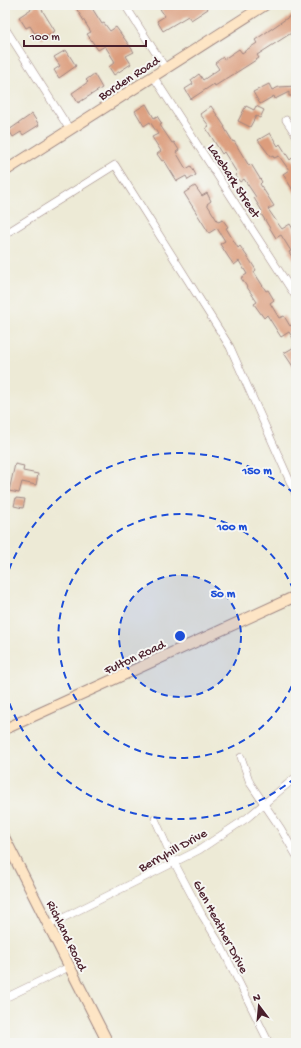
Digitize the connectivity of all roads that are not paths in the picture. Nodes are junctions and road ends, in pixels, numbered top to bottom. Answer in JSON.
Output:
{"nodes":[{"id":1,"x":265,"y":5,"type":"edge"},
{"id":2,"x":128,"y":6,"type":"edge"},
{"id":3,"x":5,"y":28,"type":"edge"},
{"id":4,"x":166,"y":69,"type":"junction"},
{"id":5,"x":154,"y":76,"type":"junction"},
{"id":6,"x":286,"y":120,"type":"dead end"},
{"id":7,"x":70,"y":130,"type":"junction"},
{"id":8,"x":296,"y":135,"type":"edge"},
{"id":9,"x":5,"y":171,"type":"edge"},
{"id":10,"x":5,"y":234,"type":"edge"},
{"id":11,"x":296,"y":298,"type":"edge"},
{"id":12,"x":296,"y":496,"type":"edge"},
{"id":13,"x":296,"y":596,"type":"edge"},
{"id":14,"x":5,"y":729,"type":"edge"},
{"id":15,"x":241,"y":757,"type":"dead end"},
{"id":16,"x":296,"y":777,"type":"edge"},
{"id":17,"x":264,"y":805,"type":"junction"},
{"id":18,"x":156,"y":819,"type":"dead end"},
{"id":19,"x":5,"y":839,"type":"edge"},
{"id":20,"x":296,"y":855,"type":"edge"},
{"id":21,"x":174,"y":862,"type":"junction"},
{"id":22,"x":49,"y":925,"type":"junction"},
{"id":23,"x":69,"y":967,"type":"junction"},
{"id":24,"x":5,"y":998,"type":"edge"},
{"id":25,"x":108,"y":1043,"type":"edge"},
{"id":26,"x":269,"y":1043,"type":"edge"}],
"edges":[{"from":1,"to":4,"type":"street","name":"Borden Road"},
{"from":2,"to":4,"type":"street"},
{"from":3,"to":7,"type":"street"},
{"from":4,"to":5,"type":"street","name":"Borden Road"},
{"from":5,"to":7,"type":"street","name":"Borden Road"},
{"from":5,"to":11,"type":"street","name":"Lacebark Street"},
{"from":6,"to":8,"type":"street"},
{"from":7,"to":9,"type":"street","name":"Borden Road"},
{"from":10,"to":12,"type":"street"},
{"from":13,"to":14,"type":"street","name":"Fulton Road"},
{"from":15,"to":17,"type":"street"},
{"from":16,"to":17,"type":"street","name":"Berryhill Drive"},
{"from":17,"to":20,"type":"street"},
{"from":17,"to":21,"type":"street","name":"Berryhill Drive"},
{"from":18,"to":21,"type":"street","name":"Glen Heather Drive"},
{"from":19,"to":22,"type":"street","name":"Richland Road"},
{"from":21,"to":22,"type":"street","name":"Berryhill Drive"},
{"from":21,"to":26,"type":"street","name":"Glen Heather Drive"},
{"from":22,"to":23,"type":"street","name":"Richland Road"},
{"from":23,"to":24,"type":"street"},
{"from":23,"to":25,"type":"street","name":"Richland Road"}]}
